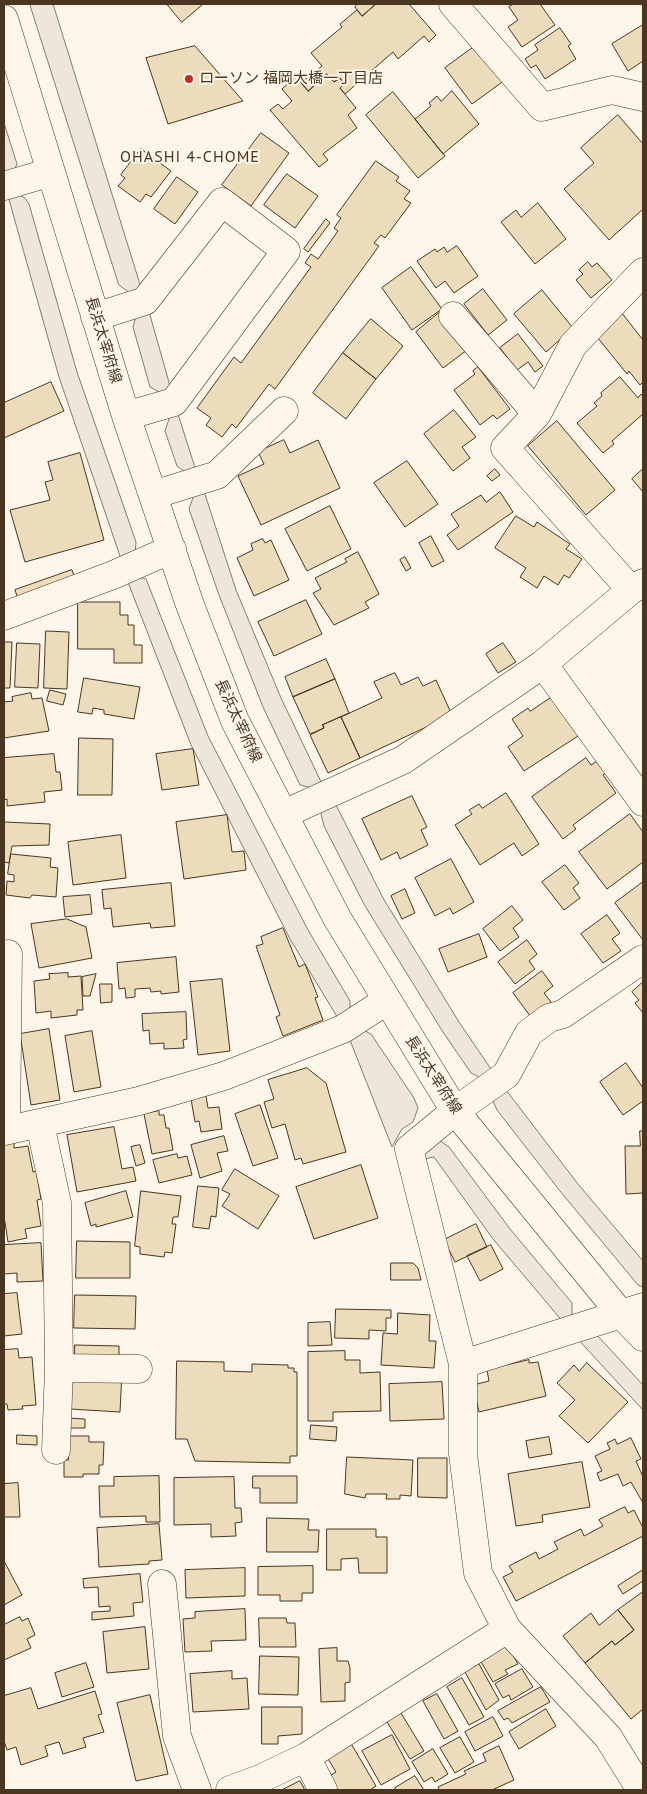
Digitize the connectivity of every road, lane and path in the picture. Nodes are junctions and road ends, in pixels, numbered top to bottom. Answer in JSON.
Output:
{"nodes":[{"id":1,"x":461,"y":12,"type":"edge"},
{"id":2,"x":4,"y":19,"type":"edge"},
{"id":3,"x":643,"y":98,"type":"edge"},
{"id":4,"x":52,"y":172,"type":"junction"},
{"id":5,"x":4,"y":186,"type":"edge"},
{"id":6,"x":643,"y":272,"type":"edge"},
{"id":7,"x":453,"y":316,"type":"dead end"},
{"id":8,"x":95,"y":317,"type":"junction"},
{"id":9,"x":284,"y":411,"type":"dead end"},
{"id":10,"x":537,"y":414,"type":"junction"},
{"id":11,"x":126,"y":416,"type":"junction"},
{"id":12,"x":154,"y":495,"type":"junction"},
{"id":13,"x":172,"y":549,"type":"junction"},
{"id":14,"x":637,"y":587,"type":"edge"},
{"id":15,"x":4,"y":616,"type":"edge"},
{"id":16,"x":543,"y":664,"type":"junction"},
{"id":17,"x":643,"y":802,"type":"edge"},
{"id":18,"x":284,"y":814,"type":"junction"},
{"id":19,"x":8,"y":954,"type":"dead end"},
{"id":20,"x":643,"y":959,"type":"edge"},
{"id":21,"x":386,"y":1002,"type":"junction"},
{"id":22,"x":455,"y":1111,"type":"junction"},
{"id":23,"x":40,"y":1124,"type":"junction"},
{"id":24,"x":5,"y":1130,"type":"edge"},
{"id":25,"x":632,"y":1310,"type":"edge"},
{"id":26,"x":643,"y":1337,"type":"edge"},
{"id":27,"x":463,"y":1364,"type":"junction"},
{"id":28,"x":59,"y":1368,"type":"junction"},
{"id":29,"x":138,"y":1369,"type":"dead end"},
{"id":30,"x":56,"y":1450,"type":"dead end"},
{"id":31,"x":162,"y":1584,"type":"dead end"},
{"id":32,"x":507,"y":1629,"type":"junction"},
{"id":33,"x":306,"y":1757,"type":"junction"},
{"id":34,"x":197,"y":1790,"type":"edge"},
{"id":35,"x":230,"y":1790,"type":"edge"},
{"id":36,"x":323,"y":1790,"type":"edge"},
{"id":37,"x":641,"y":1790,"type":"edge"}],
"edges":[{"from":1,"to":3,"type":"street"},
{"from":2,"to":4,"type":"street","name":"長浜太宰府線"},
{"from":4,"to":5,"type":"street"},
{"from":4,"to":8,"type":"street","name":"長浜太宰府線"},
{"from":6,"to":10,"type":"street"},
{"from":7,"to":10,"type":"street"},
{"from":8,"to":11,"type":"street","name":"長浜太宰府線"},
{"from":8,"to":11,"type":"street"},
{"from":9,"to":12,"type":"street"},
{"from":10,"to":14,"type":"street"},
{"from":11,"to":12,"type":"street","name":"長浜太宰府線"},
{"from":12,"to":13,"type":"street","name":"長浜太宰府線"},
{"from":13,"to":15,"type":"street"},
{"from":13,"to":18,"type":"street","name":"長浜太宰府線"},
{"from":14,"to":16,"type":"street"},
{"from":16,"to":17,"type":"street"},
{"from":16,"to":18,"type":"street"},
{"from":18,"to":21,"type":"street","name":"長浜太宰府線"},
{"from":19,"to":24,"type":"street"},
{"from":20,"to":22,"type":"street"},
{"from":21,"to":22,"type":"street","name":"長浜太宰府線"},
{"from":21,"to":23,"type":"street"},
{"from":22,"to":25,"type":"street","name":"長浜太宰府線"},
{"from":22,"to":27,"type":"street"},
{"from":23,"to":24,"type":"street"},
{"from":23,"to":28,"type":"street"},
{"from":25,"to":26,"type":"street","name":"長浜太宰府線"},
{"from":25,"to":27,"type":"street"},
{"from":27,"to":32,"type":"street"},
{"from":28,"to":29,"type":"street"},
{"from":28,"to":30,"type":"street"},
{"from":31,"to":34,"type":"street"},
{"from":32,"to":33,"type":"street"},
{"from":32,"to":37,"type":"street"},
{"from":33,"to":35,"type":"street"},
{"from":33,"to":36,"type":"street"}]}
